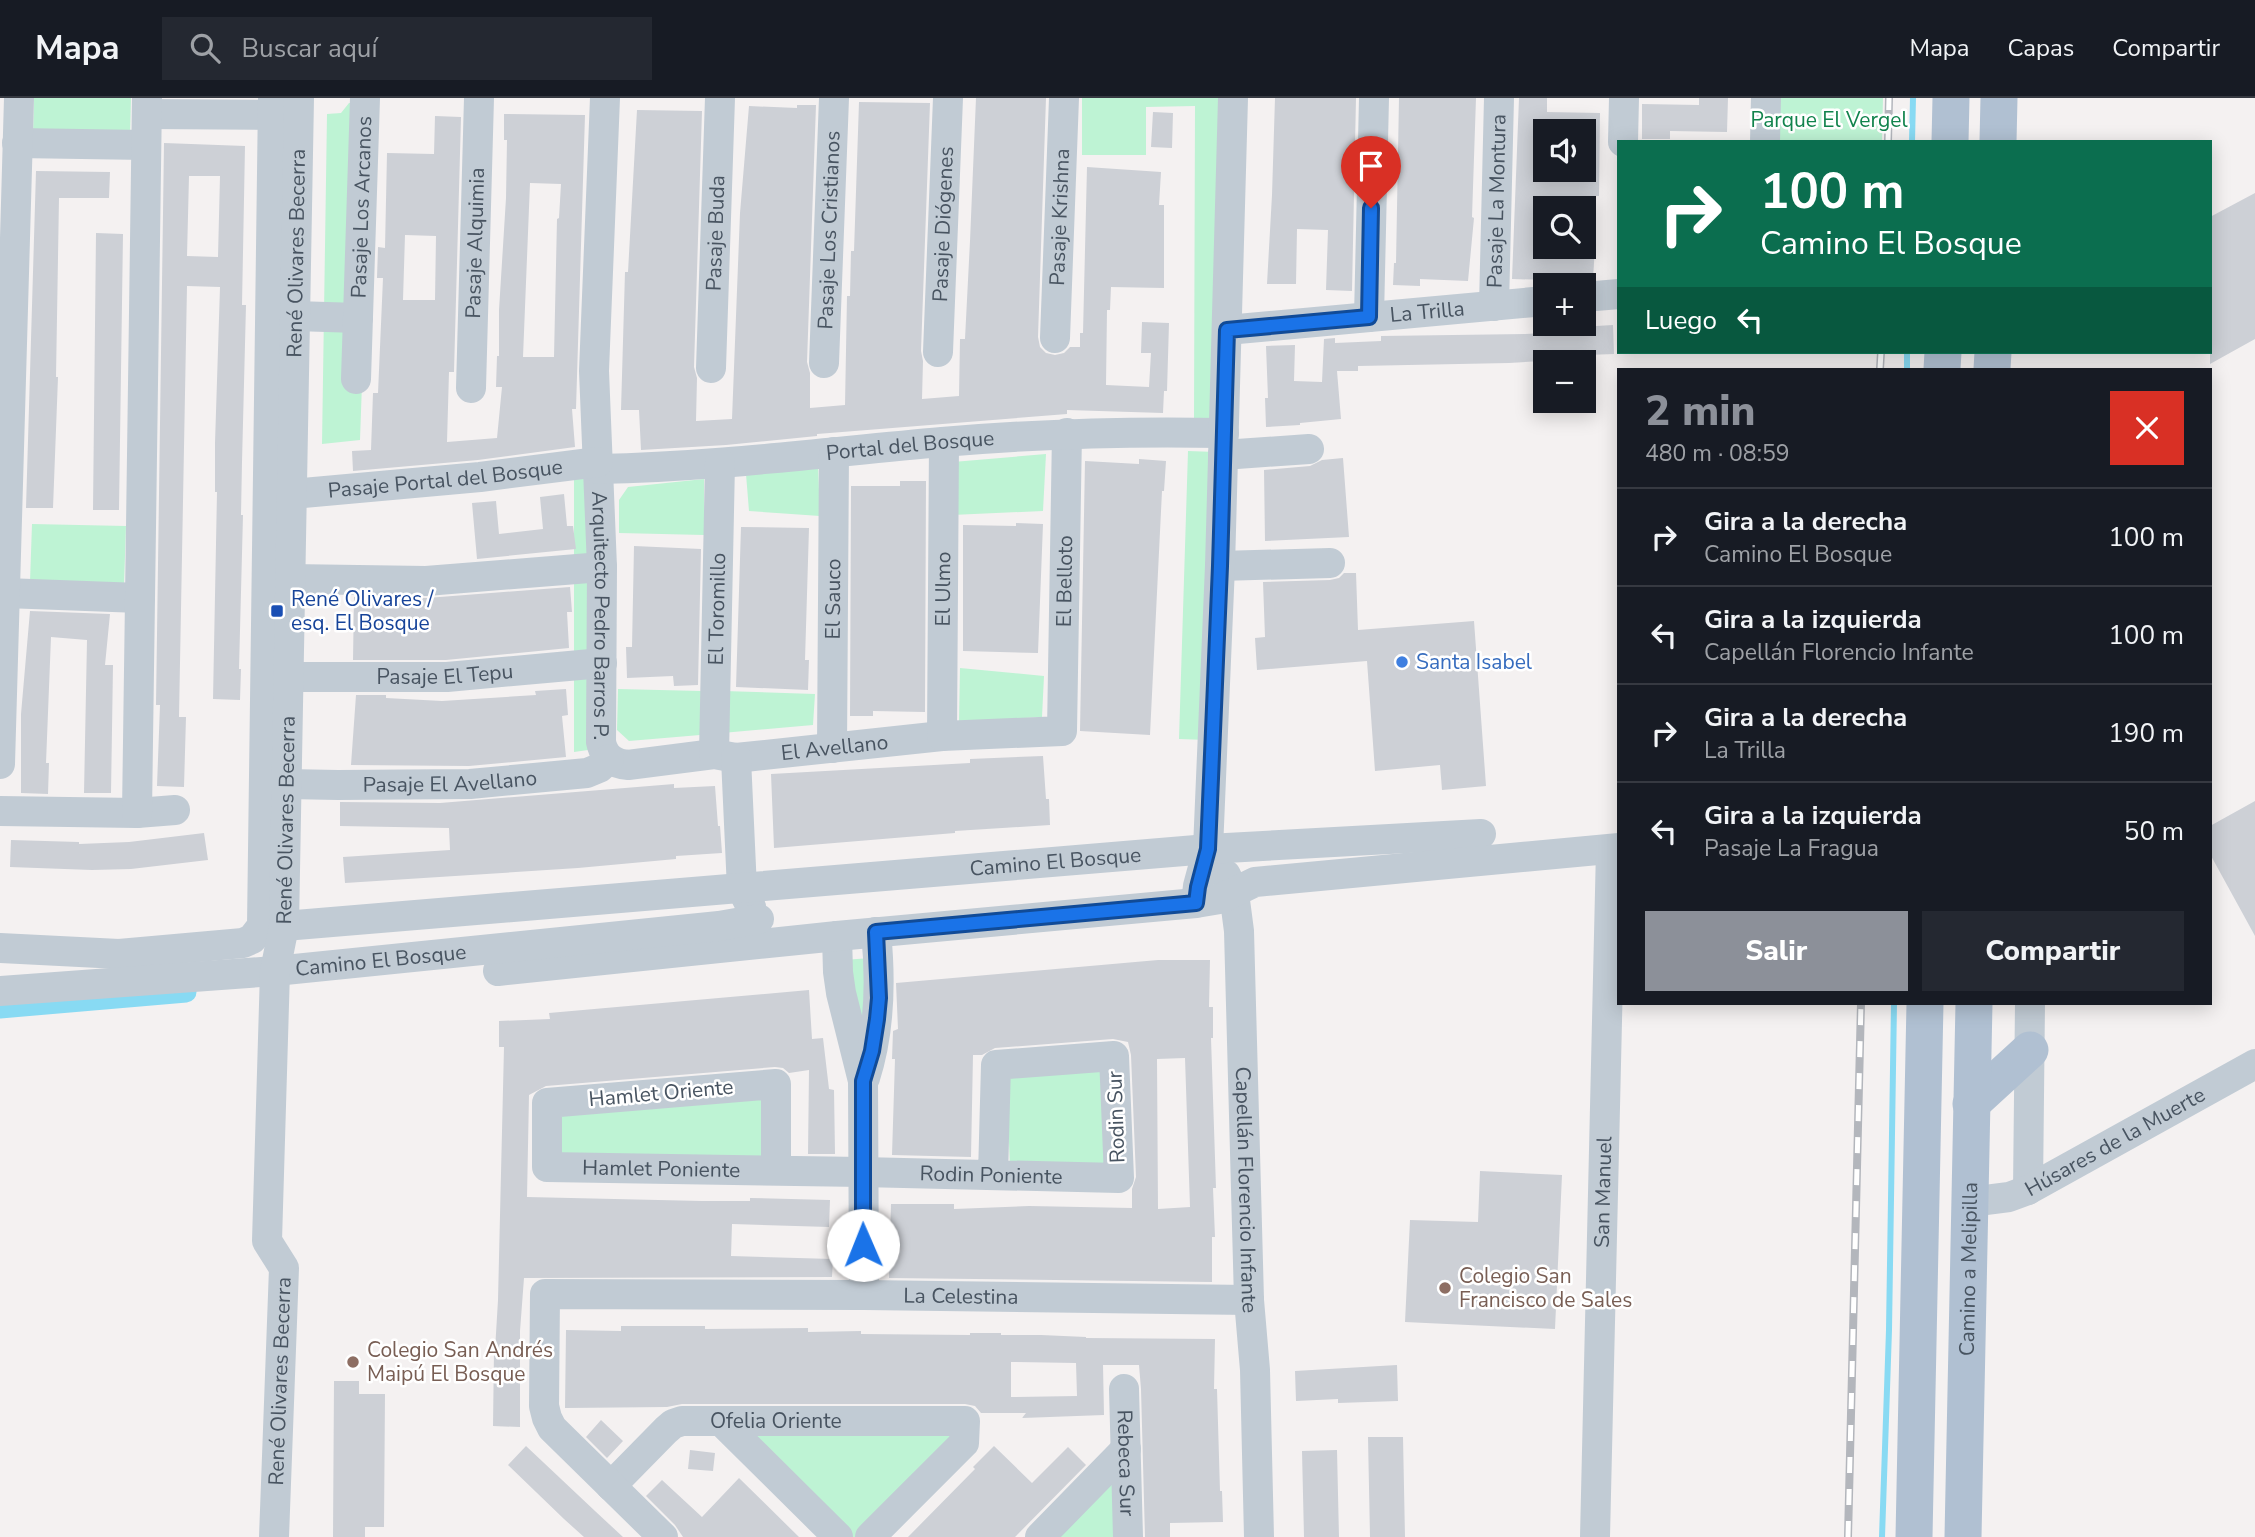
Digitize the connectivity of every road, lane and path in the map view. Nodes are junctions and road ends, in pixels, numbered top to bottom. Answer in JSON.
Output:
{"nodes":[{"id":1,"x":19,"y":98,"type":"edge"},
{"id":2,"x":299,"y":98,"type":"edge"},
{"id":3,"x":365,"y":98,"type":"edge"},
{"id":4,"x":479,"y":98,"type":"edge"},
{"id":5,"x":605,"y":98,"type":"edge"},
{"id":6,"x":720,"y":98,"type":"edge"},
{"id":7,"x":834,"y":98,"type":"edge"},
{"id":8,"x":948,"y":98,"type":"edge"},
{"id":9,"x":1063,"y":98,"type":"edge"},
{"id":10,"x":1234,"y":98,"type":"edge"},
{"id":11,"x":1374,"y":98,"type":"edge"},
{"id":12,"x":1499,"y":98,"type":"edge"},
{"id":13,"x":1624,"y":98,"type":"edge"},
{"id":14,"x":1766,"y":98,"type":"edge"},
{"id":15,"x":1951,"y":98,"type":"edge"},
{"id":16,"x":1999,"y":98,"type":"edge"},
{"id":17,"x":147,"y":106,"type":"edge"},
{"id":18,"x":273,"y":107,"type":"edge"},
{"id":19,"x":1623,"y":140,"type":"edge"},
{"id":20,"x":1765,"y":140,"type":"edge"},
{"id":21,"x":1950,"y":140,"type":"edge"},
{"id":22,"x":1998,"y":140,"type":"edge"},
{"id":23,"x":17,"y":143,"type":"junction"},
{"id":24,"x":146,"y":145,"type":"junction"},
{"id":25,"x":1617,"y":294,"type":"edge"},
{"id":26,"x":1596,"y":296,"type":"edge"},
{"id":27,"x":1533,"y":302,"type":"edge"},
{"id":28,"x":1494,"y":306,"type":"junction"},
{"id":29,"x":295,"y":316,"type":"junction"},
{"id":30,"x":1369,"y":317,"type":"junction"},
{"id":31,"x":358,"y":318,"type":"junction"},
{"id":32,"x":1227,"y":330,"type":"junction"},
{"id":33,"x":1055,"y":338,"type":"dead end"},
{"id":34,"x":938,"y":352,"type":"dead end"},
{"id":35,"x":824,"y":363,"type":"dead end"},
{"id":36,"x":711,"y":368,"type":"dead end"},
{"id":37,"x":356,"y":379,"type":"dead end"},
{"id":38,"x":471,"y":388,"type":"dead end"},
{"id":39,"x":1067,"y":433,"type":"junction"},
{"id":40,"x":944,"y":442,"type":"junction"},
{"id":41,"x":1223,"y":444,"type":"junction"},
{"id":42,"x":1309,"y":449,"type":"dead end"},
{"id":43,"x":834,"y":452,"type":"junction"},
{"id":44,"x":720,"y":463,"type":"junction"},
{"id":45,"x":598,"y":465,"type":"junction"},
{"id":46,"x":292,"y":494,"type":"junction"},
{"id":47,"x":1330,"y":563,"type":"dead end"},
{"id":48,"x":1220,"y":566,"type":"junction"},
{"id":49,"x":602,"y":567,"type":"junction"},
{"id":50,"x":290,"y":579,"type":"junction"},
{"id":51,"x":5,"y":593,"type":"junction"},
{"id":52,"x":140,"y":598,"type":"junction"},
{"id":53,"x":602,"y":663,"type":"junction"},
{"id":54,"x":289,"y":677,"type":"junction"},
{"id":55,"x":1062,"y":731,"type":"joint"},
{"id":56,"x":942,"y":736,"type":"junction"},
{"id":57,"x":832,"y":748,"type":"junction"},
{"id":58,"x":725,"y":756,"type":"junction"},
{"id":59,"x":609,"y":759,"type":"junction"},
{"id":60,"x":0,"y":764,"type":"edge"},
{"id":61,"x":286,"y":784,"type":"junction"},
{"id":62,"x":175,"y":810,"type":"dead end"},
{"id":63,"x":0,"y":811,"type":"edge"},
{"id":64,"x":137,"y":813,"type":"junction"},
{"id":65,"x":1481,"y":834,"type":"dead end"},
{"id":66,"x":1369,"y":840,"type":"junction"},
{"id":67,"x":1615,"y":848,"type":"edge"},
{"id":68,"x":1208,"y":849,"type":"junction"},
{"id":69,"x":1420,"y":866,"type":"junction"},
{"id":70,"x":742,"y":889,"type":"junction"},
{"id":71,"x":1234,"y":893,"type":"junction"},
{"id":72,"x":1196,"y":903,"type":"junction"},
{"id":73,"x":760,"y":919,"type":"junction"},
{"id":74,"x":284,"y":926,"type":"junction"},
{"id":75,"x":876,"y":932,"type":"junction"},
{"id":76,"x":837,"y":936,"type":"junction"},
{"id":77,"x":0,"y":948,"type":"edge"},
{"id":78,"x":275,"y":971,"type":"junction"},
{"id":79,"x":498,"y":971,"type":"dead end"},
{"id":80,"x":0,"y":991,"type":"edge"},
{"id":81,"x":1926,"y":1005,"type":"edge"},
{"id":82,"x":1974,"y":1005,"type":"edge"},
{"id":83,"x":2030,"y":1005,"type":"edge"},
{"id":84,"x":2030,"y":1050,"type":"junction"},
{"id":85,"x":2255,"y":1064,"type":"edge"},
{"id":86,"x":863,"y":1081,"type":"junction"},
{"id":87,"x":1971,"y":1104,"type":"junction"},
{"id":88,"x":547,"y":1167,"type":"joint"},
{"id":89,"x":776,"y":1170,"type":"junction"},
{"id":90,"x":862,"y":1171,"type":"junction"},
{"id":91,"x":993,"y":1175,"type":"junction"},
{"id":92,"x":1119,"y":1178,"type":"joint"},
{"id":93,"x":2028,"y":1190,"type":"junction"},
{"id":94,"x":1970,"y":1202,"type":"junction"},
{"id":95,"x":864,"y":1295,"type":"junction"},
{"id":96,"x":1249,"y":1300,"type":"junction"},
{"id":97,"x":1124,"y":1390,"type":"dead end"},
{"id":98,"x":722,"y":1422,"type":"junction"},
{"id":99,"x":1126,"y":1449,"type":"junction"},
{"id":100,"x":611,"y":1486,"type":"junction"},
{"id":101,"x":274,"y":1537,"type":"edge"},
{"id":102,"x":663,"y":1537,"type":"edge"},
{"id":103,"x":838,"y":1537,"type":"edge"},
{"id":104,"x":870,"y":1537,"type":"edge"},
{"id":105,"x":1040,"y":1537,"type":"edge"},
{"id":106,"x":1128,"y":1537,"type":"edge"},
{"id":107,"x":1259,"y":1537,"type":"edge"},
{"id":108,"x":1595,"y":1537,"type":"edge"},
{"id":109,"x":1914,"y":1537,"type":"edge"},
{"id":110,"x":1963,"y":1537,"type":"edge"}],
"edges":[{"from":1,"to":23,"type":"street"},
{"from":2,"to":29,"type":"street","name":"René Olivares Becerra"},
{"from":3,"to":31,"type":"street","name":"Pasaje Los Arcanos"},
{"from":4,"to":38,"type":"street","name":"Pasaje Alquimia"},
{"from":5,"to":45,"type":"street","name":"Arquitecto Pedro Barros P."},
{"from":6,"to":36,"type":"street","name":"Pasaje Buda"},
{"from":7,"to":35,"type":"street","name":"Pasaje Los Cristianos"},
{"from":8,"to":34,"type":"street","name":"Pasaje Diógenes"},
{"from":9,"to":33,"type":"street","name":"Pasaje Krishna"},
{"from":10,"to":32,"type":"street"},
{"from":11,"to":30,"type":"street"},
{"from":12,"to":28,"type":"street","name":"Pasaje La Montura"},
{"from":13,"to":19,"type":"street"},
{"from":14,"to":20,"type":"street"},
{"from":15,"to":21,"type":"main road"},
{"from":16,"to":22,"type":"main road"},
{"from":17,"to":18,"type":"street"},
{"from":17,"to":24,"type":"street"},
{"from":18,"to":77,"type":"street","name":"René Olivares Becerra"},
{"from":23,"to":24,"type":"street"},
{"from":23,"to":51,"type":"street"},
{"from":24,"to":52,"type":"street"},
{"from":25,"to":26,"type":"street"},
{"from":27,"to":28,"type":"street","name":"La Trilla"},
{"from":28,"to":30,"type":"street","name":"La Trilla"},
{"from":29,"to":31,"type":"street"},
{"from":29,"to":46,"type":"street","name":"René Olivares Becerra"},
{"from":30,"to":32,"type":"street","name":"La Trilla"},
{"from":31,"to":37,"type":"street","name":"Pasaje Los Arcanos"},
{"from":32,"to":41,"type":"street"},
{"from":39,"to":40,"type":"street","name":"Portal del Bosque"},
{"from":39,"to":41,"type":"street","name":"Portal del Bosque"},
{"from":39,"to":55,"type":"street","name":"El Belloto"},
{"from":40,"to":43,"type":"street","name":"Portal del Bosque"},
{"from":40,"to":56,"type":"street","name":"El Ulmo"},
{"from":41,"to":42,"type":"street","name":"Portal del Bosque"},
{"from":41,"to":48,"type":"street"},
{"from":43,"to":44,"type":"street","name":"Portal del Bosque"},
{"from":43,"to":57,"type":"street","name":"El Sauco"},
{"from":44,"to":45,"type":"street","name":"Portal del Bosque"},
{"from":44,"to":58,"type":"street","name":"El Toromillo"},
{"from":45,"to":46,"type":"street","name":"Pasaje Portal del Bosque"},
{"from":45,"to":49,"type":"street","name":"Arquitecto Pedro Barros P."},
{"from":46,"to":50,"type":"street","name":"René Olivares Becerra"},
{"from":47,"to":48,"type":"street"},
{"from":48,"to":68,"type":"street"},
{"from":49,"to":50,"type":"street"},
{"from":49,"to":53,"type":"street","name":"Arquitecto Pedro Barros P."},
{"from":50,"to":54,"type":"street","name":"René Olivares Becerra"},
{"from":51,"to":52,"type":"street"},
{"from":51,"to":60,"type":"street"},
{"from":52,"to":64,"type":"street"},
{"from":53,"to":54,"type":"street","name":"Pasaje El Tepu"},
{"from":53,"to":59,"type":"street","name":"Arquitecto Pedro Barros P."},
{"from":54,"to":61,"type":"street","name":"René Olivares Becerra"},
{"from":55,"to":56,"type":"street","name":"El Avellano"},
{"from":56,"to":57,"type":"street","name":"El Avellano"},
{"from":57,"to":58,"type":"street","name":"El Avellano"},
{"from":58,"to":59,"type":"street","name":"El Avellano"},
{"from":58,"to":70,"type":"street","name":"El Toromillo"},
{"from":59,"to":61,"type":"street","name":"Pasaje El Avellano"},
{"from":61,"to":74,"type":"street","name":"René Olivares Becerra"},
{"from":62,"to":64,"type":"street"},
{"from":63,"to":64,"type":"street"},
{"from":65,"to":66,"type":"street","name":"Camino El Bosque"},
{"from":66,"to":68,"type":"street","name":"Camino El Bosque"},
{"from":66,"to":69,"type":"street"},
{"from":67,"to":69,"type":"street"},
{"from":67,"to":108,"type":"street","name":"San Manuel"},
{"from":68,"to":70,"type":"street","name":"Camino El Bosque"},
{"from":68,"to":71,"type":"street","name":"Capellán Florencio Infante"},
{"from":68,"to":72,"type":"street"},
{"from":69,"to":71,"type":"street"},
{"from":70,"to":73,"type":"street"},
{"from":70,"to":74,"type":"street","name":"Camino El Bosque"},
{"from":71,"to":72,"type":"street"},
{"from":71,"to":96,"type":"street","name":"Capellán Florencio Infante"},
{"from":72,"to":75,"type":"street"},
{"from":73,"to":76,"type":"street","name":"Camino El Bosque"},
{"from":73,"to":78,"type":"street","name":"Camino El Bosque"},
{"from":74,"to":78,"type":"street","name":"René Olivares Becerra"},
{"from":75,"to":76,"type":"street"},
{"from":75,"to":86,"type":"street"},
{"from":76,"to":79,"type":"street"},
{"from":76,"to":86,"type":"street"},
{"from":78,"to":80,"type":"street","name":"Camino El Bosque"},
{"from":78,"to":101,"type":"street","name":"René Olivares Becerra"},
{"from":81,"to":109,"type":"main road"},
{"from":82,"to":87,"type":"main road","name":"Camino a Melipilla"},
{"from":83,"to":84,"type":"street"},
{"from":84,"to":87,"type":"main road"},
{"from":84,"to":93,"type":"street"},
{"from":85,"to":93,"type":"street","name":"Húsares de la Muerte"},
{"from":86,"to":90,"type":"street"},
{"from":87,"to":94,"type":"main road","name":"Camino a Melipilla"},
{"from":88,"to":89,"type":"street","name":"Hamlet Poniente"},
{"from":88,"to":89,"type":"street","name":"Hamlet Oriente"},
{"from":89,"to":90,"type":"street","name":"Hamlet Poniente"},
{"from":90,"to":91,"type":"street","name":"Rodin Poniente"},
{"from":90,"to":95,"type":"street"},
{"from":91,"to":92,"type":"street","name":"Rodin Poniente"},
{"from":91,"to":92,"type":"street","name":"Rodin Sur"},
{"from":93,"to":94,"type":"street","name":"Húsares de la Muerte"},
{"from":94,"to":110,"type":"main road","name":"Camino a Melipilla"},
{"from":95,"to":96,"type":"street","name":"La Celestina"},
{"from":95,"to":100,"type":"street","name":"La Celestina"},
{"from":96,"to":107,"type":"street","name":"Capellán Florencio Infante"},
{"from":97,"to":99,"type":"street","name":"Rebeca Sur"},
{"from":98,"to":100,"type":"street","name":"Ofelia Oriente"},
{"from":98,"to":103,"type":"street"},
{"from":98,"to":104,"type":"street","name":"Ofelia Oriente"},
{"from":99,"to":105,"type":"street"},
{"from":99,"to":106,"type":"street","name":"Rebeca Sur"},
{"from":100,"to":102,"type":"street"}]}
